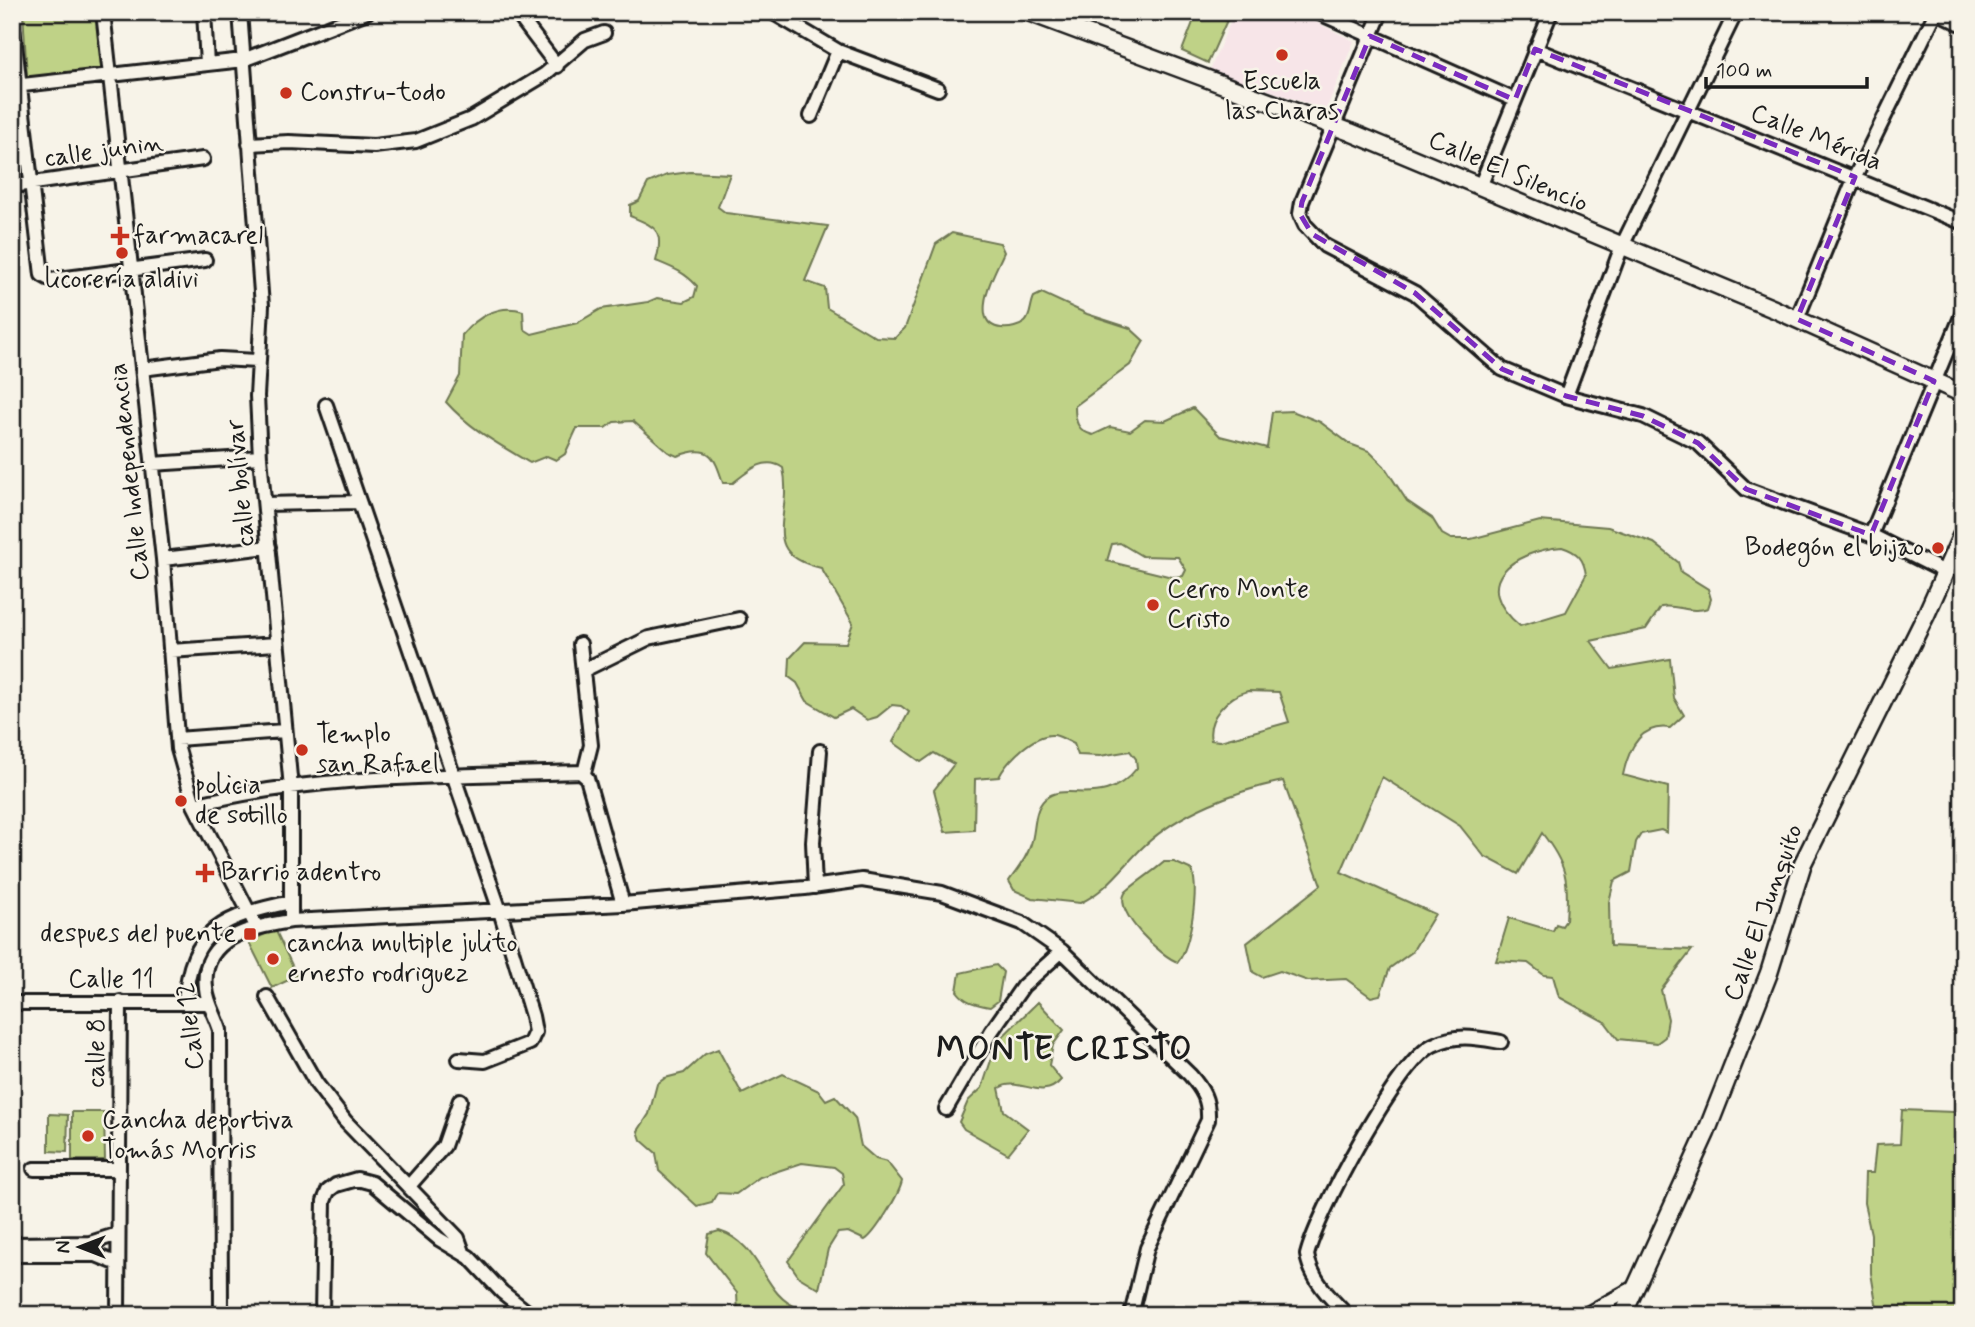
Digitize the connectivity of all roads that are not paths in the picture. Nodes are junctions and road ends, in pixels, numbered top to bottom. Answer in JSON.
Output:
{"nodes":[{"id":1,"x":103,"y":12,"type":"edge"},
{"id":2,"x":204,"y":12,"type":"edge"},
{"id":3,"x":240,"y":12,"type":"edge"},
{"id":4,"x":367,"y":12,"type":"edge"},
{"id":5,"x":516,"y":12,"type":"edge"},
{"id":6,"x":772,"y":12,"type":"edge"},
{"id":7,"x":1028,"y":12,"type":"edge"},
{"id":8,"x":1317,"y":12,"type":"edge"},
{"id":9,"x":1381,"y":12,"type":"edge"},
{"id":10,"x":1551,"y":12,"type":"edge"},
{"id":11,"x":1736,"y":12,"type":"edge"},
{"id":12,"x":1937,"y":12,"type":"edge"},
{"id":13,"x":12,"y":19,"type":"edge"},
{"id":14,"x":1963,"y":25,"type":"edge"},
{"id":15,"x":604,"y":33,"type":"dead end"},
{"id":16,"x":1370,"y":36,"type":"junction"},
{"id":17,"x":1535,"y":49,"type":"junction"},
{"id":18,"x":838,"y":51,"type":"junction"},
{"id":19,"x":243,"y":60,"type":"junction"},
{"id":20,"x":207,"y":64,"type":"junction"},
{"id":21,"x":557,"y":66,"type":"junction"},
{"id":22,"x":110,"y":73,"type":"junction"},
{"id":23,"x":16,"y":86,"type":"edge"},
{"id":24,"x":938,"y":89,"type":"dead end"},
{"id":25,"x":1515,"y":100,"type":"junction"},
{"id":26,"x":1686,"y":111,"type":"junction"},
{"id":27,"x":811,"y":117,"type":"dead end"},
{"id":28,"x":1332,"y":126,"type":"junction"},
{"id":29,"x":249,"y":144,"type":"junction"},
{"id":30,"x":202,"y":159,"type":"dead end"},
{"id":31,"x":122,"y":172,"type":"junction"},
{"id":32,"x":1855,"y":177,"type":"junction"},
{"id":33,"x":30,"y":184,"type":"junction"},
{"id":34,"x":12,"y":186,"type":"edge"},
{"id":35,"x":1480,"y":187,"type":"junction"},
{"id":36,"x":1963,"y":223,"type":"edge"},
{"id":37,"x":1622,"y":246,"type":"junction"},
{"id":38,"x":205,"y":260,"type":"dead end"},
{"id":39,"x":131,"y":269,"type":"junction"},
{"id":40,"x":1963,"y":312,"type":"edge"},
{"id":41,"x":1797,"y":320,"type":"junction"},
{"id":42,"x":257,"y":361,"type":"junction"},
{"id":43,"x":142,"y":369,"type":"junction"},
{"id":44,"x":1934,"y":381,"type":"junction"},
{"id":45,"x":1963,"y":394,"type":"edge"},
{"id":46,"x":1566,"y":396,"type":"junction"},
{"id":47,"x":326,"y":405,"type":"dead end"},
{"id":48,"x":260,"y":457,"type":"junction"},
{"id":49,"x":152,"y":464,"type":"junction"},
{"id":50,"x":359,"y":502,"type":"junction"},
{"id":51,"x":265,"y":504,"type":"junction"},
{"id":52,"x":1963,"y":533,"type":"edge"},
{"id":53,"x":1871,"y":535,"type":"junction"},
{"id":54,"x":268,"y":547,"type":"junction"},
{"id":55,"x":163,"y":559,"type":"junction"},
{"id":56,"x":1945,"y":572,"type":"junction"},
{"id":57,"x":739,"y":619,"type":"dead end"},
{"id":58,"x":276,"y":644,"type":"junction"},
{"id":59,"x":580,"y":644,"type":"dead end"},
{"id":60,"x":170,"y":651,"type":"junction"},
{"id":61,"x":584,"y":670,"type":"junction"},
{"id":62,"x":285,"y":731,"type":"junction"},
{"id":63,"x":177,"y":739,"type":"junction"},
{"id":64,"x":821,"y":751,"type":"dead end"},
{"id":65,"x":584,"y":773,"type":"junction"},
{"id":66,"x":452,"y":776,"type":"junction"},
{"id":67,"x":290,"y":788,"type":"junction"},
{"id":68,"x":194,"y":805,"type":"junction"},
{"id":69,"x":815,"y":887,"type":"junction"},
{"id":70,"x":291,"y":902,"type":"junction"},
{"id":71,"x":623,"y":904,"type":"junction"},
{"id":72,"x":251,"y":911,"type":"junction"},
{"id":73,"x":499,"y":911,"type":"junction"},
{"id":74,"x":290,"y":921,"type":"junction"},
{"id":75,"x":256,"y":926,"type":"junction"},
{"id":76,"x":1062,"y":951,"type":"junction"},
{"id":77,"x":267,"y":997,"type":"dead end"},
{"id":78,"x":120,"y":1002,"type":"junction"},
{"id":79,"x":12,"y":1003,"type":"edge"},
{"id":80,"x":185,"y":1003,"type":"junction"},
{"id":81,"x":209,"y":1003,"type":"junction"},
{"id":82,"x":1502,"y":1042,"type":"dead end"},
{"id":83,"x":459,"y":1059,"type":"dead end"},
{"id":84,"x":460,"y":1100,"type":"dead end"},
{"id":85,"x":946,"y":1109,"type":"dead end"},
{"id":86,"x":34,"y":1169,"type":"dead end"},
{"id":87,"x":119,"y":1169,"type":"junction"},
{"id":88,"x":409,"y":1186,"type":"junction"},
{"id":89,"x":118,"y":1234,"type":"junction"},
{"id":90,"x":12,"y":1244,"type":"edge"},
{"id":91,"x":463,"y":1252,"type":"junction"},
{"id":92,"x":12,"y":1255,"type":"edge"},
{"id":93,"x":118,"y":1264,"type":"junction"},
{"id":94,"x":1635,"y":1287,"type":"junction"},
{"id":95,"x":516,"y":1310,"type":"edge"},
{"id":96,"x":118,"y":1315,"type":"edge"},
{"id":97,"x":221,"y":1315,"type":"edge"},
{"id":98,"x":322,"y":1315,"type":"edge"},
{"id":99,"x":531,"y":1315,"type":"edge"},
{"id":100,"x":1131,"y":1315,"type":"edge"},
{"id":101,"x":1347,"y":1315,"type":"edge"},
{"id":102,"x":1585,"y":1315,"type":"edge"},
{"id":103,"x":1623,"y":1315,"type":"edge"}],
"edges":[{"from":1,"to":22,"type":"street","name":"Calle Independencia"},
{"from":2,"to":20,"type":"street"},
{"from":3,"to":19,"type":"street","name":"calle bolívar"},
{"from":4,"to":19,"type":"street"},
{"from":5,"to":21,"type":"street"},
{"from":6,"to":18,"type":"street"},
{"from":7,"to":28,"type":"street","name":"Calle El Silencio"},
{"from":8,"to":16,"type":"street"},
{"from":9,"to":16,"type":"street"},
{"from":10,"to":17,"type":"street"},
{"from":11,"to":26,"type":"street"},
{"from":12,"to":14,"type":"street"},
{"from":12,"to":32,"type":"street"},
{"from":13,"to":23,"type":"street"},
{"from":15,"to":21,"type":"street"},
{"from":16,"to":25,"type":"street"},
{"from":16,"to":28,"type":"street"},
{"from":17,"to":25,"type":"street"},
{"from":17,"to":26,"type":"street","name":"Calle Mérida"},
{"from":18,"to":24,"type":"street"},
{"from":18,"to":27,"type":"street"},
{"from":19,"to":20,"type":"street"},
{"from":19,"to":29,"type":"street","name":"calle bolívar"},
{"from":20,"to":22,"type":"street"},
{"from":21,"to":29,"type":"street"},
{"from":22,"to":23,"type":"street"},
{"from":22,"to":31,"type":"street","name":"Calle Independencia"},
{"from":23,"to":33,"type":"street"},
{"from":25,"to":35,"type":"street"},
{"from":26,"to":32,"type":"street","name":"Calle Mérida"},
{"from":26,"to":37,"type":"street"},
{"from":28,"to":35,"type":"street","name":"Calle El Silencio"},
{"from":28,"to":46,"type":"street"},
{"from":29,"to":42,"type":"street","name":"calle bolívar"},
{"from":30,"to":31,"type":"street","name":"calle junin"},
{"from":31,"to":33,"type":"street","name":"calle junin"},
{"from":31,"to":39,"type":"street","name":"Calle Independencia"},
{"from":32,"to":36,"type":"street","name":"Calle Mérida"},
{"from":32,"to":41,"type":"street"},
{"from":33,"to":34,"type":"street","name":"calle junin"},
{"from":33,"to":39,"type":"street"},
{"from":35,"to":37,"type":"street","name":"Calle El Silencio"},
{"from":37,"to":41,"type":"street","name":"Calle El Silencio"},
{"from":37,"to":46,"type":"street"},
{"from":38,"to":39,"type":"street"},
{"from":39,"to":43,"type":"street","name":"Calle Independencia"},
{"from":40,"to":44,"type":"street"},
{"from":41,"to":44,"type":"street","name":"Calle El Silencio"},
{"from":42,"to":43,"type":"street"},
{"from":42,"to":48,"type":"street","name":"calle bolívar"},
{"from":43,"to":49,"type":"street","name":"Calle Independencia"},
{"from":44,"to":45,"type":"street","name":"Calle El Silencio"},
{"from":44,"to":53,"type":"street"},
{"from":46,"to":53,"type":"street"},
{"from":47,"to":50,"type":"street"},
{"from":48,"to":49,"type":"street"},
{"from":48,"to":51,"type":"street","name":"calle bolívar"},
{"from":49,"to":55,"type":"street","name":"Calle Independencia"},
{"from":50,"to":51,"type":"street"},
{"from":50,"to":66,"type":"street"},
{"from":51,"to":54,"type":"street","name":"calle bolívar"},
{"from":52,"to":56,"type":"street","name":"Calle El Junquito"},
{"from":53,"to":56,"type":"street"},
{"from":54,"to":55,"type":"street"},
{"from":54,"to":58,"type":"street","name":"calle bolívar"},
{"from":55,"to":60,"type":"street","name":"Calle Independencia"},
{"from":56,"to":94,"type":"street","name":"Calle El Junquito"},
{"from":57,"to":61,"type":"street"},
{"from":58,"to":60,"type":"street"},
{"from":58,"to":62,"type":"street","name":"calle bolívar"},
{"from":59,"to":61,"type":"street"},
{"from":60,"to":63,"type":"street","name":"Calle Independencia"},
{"from":61,"to":65,"type":"street"},
{"from":62,"to":63,"type":"street"},
{"from":62,"to":67,"type":"street","name":"calle bolívar"},
{"from":63,"to":68,"type":"street","name":"Calle Independencia"},
{"from":64,"to":69,"type":"street"},
{"from":65,"to":66,"type":"street"},
{"from":65,"to":71,"type":"street"},
{"from":66,"to":67,"type":"street"},
{"from":66,"to":73,"type":"street"},
{"from":67,"to":68,"type":"street"},
{"from":67,"to":70,"type":"street","name":"calle bolívar"},
{"from":68,"to":72,"type":"street","name":"Calle Independencia"},
{"from":69,"to":71,"type":"street","name":"Calle 12"},
{"from":69,"to":76,"type":"street","name":"Calle 12"},
{"from":70,"to":72,"type":"street"},
{"from":70,"to":74,"type":"street","name":"calle bolívar"},
{"from":71,"to":73,"type":"street","name":"Calle 12"},
{"from":72,"to":75,"type":"street","name":"Calle Independencia"},
{"from":72,"to":80,"type":"street"},
{"from":73,"to":74,"type":"street","name":"Calle 12"},
{"from":73,"to":83,"type":"street"},
{"from":74,"to":75,"type":"street","name":"Calle 12"},
{"from":75,"to":81,"type":"street","name":"Calle 12"},
{"from":76,"to":85,"type":"street"},
{"from":76,"to":100,"type":"street","name":"Calle 12"},
{"from":77,"to":88,"type":"street"},
{"from":78,"to":79,"type":"street","name":"Calle 11"},
{"from":78,"to":80,"type":"street","name":"Calle 11"},
{"from":78,"to":87,"type":"street","name":"calle 8"},
{"from":80,"to":81,"type":"street","name":"Calle 11"},
{"from":81,"to":97,"type":"street","name":"Calle 12"},
{"from":82,"to":101,"type":"street"},
{"from":84,"to":88,"type":"street"},
{"from":86,"to":87,"type":"street"},
{"from":87,"to":89,"type":"street","name":"calle 8"},
{"from":88,"to":91,"type":"street"},
{"from":89,"to":90,"type":"street"},
{"from":89,"to":93,"type":"street","name":"calle 8"},
{"from":91,"to":95,"type":"street"},
{"from":91,"to":98,"type":"street"},
{"from":92,"to":93,"type":"street"},
{"from":93,"to":96,"type":"street","name":"calle 8"},
{"from":94,"to":102,"type":"street"},
{"from":94,"to":103,"type":"street","name":"Calle El Junquito"},
{"from":95,"to":99,"type":"street"}]}
